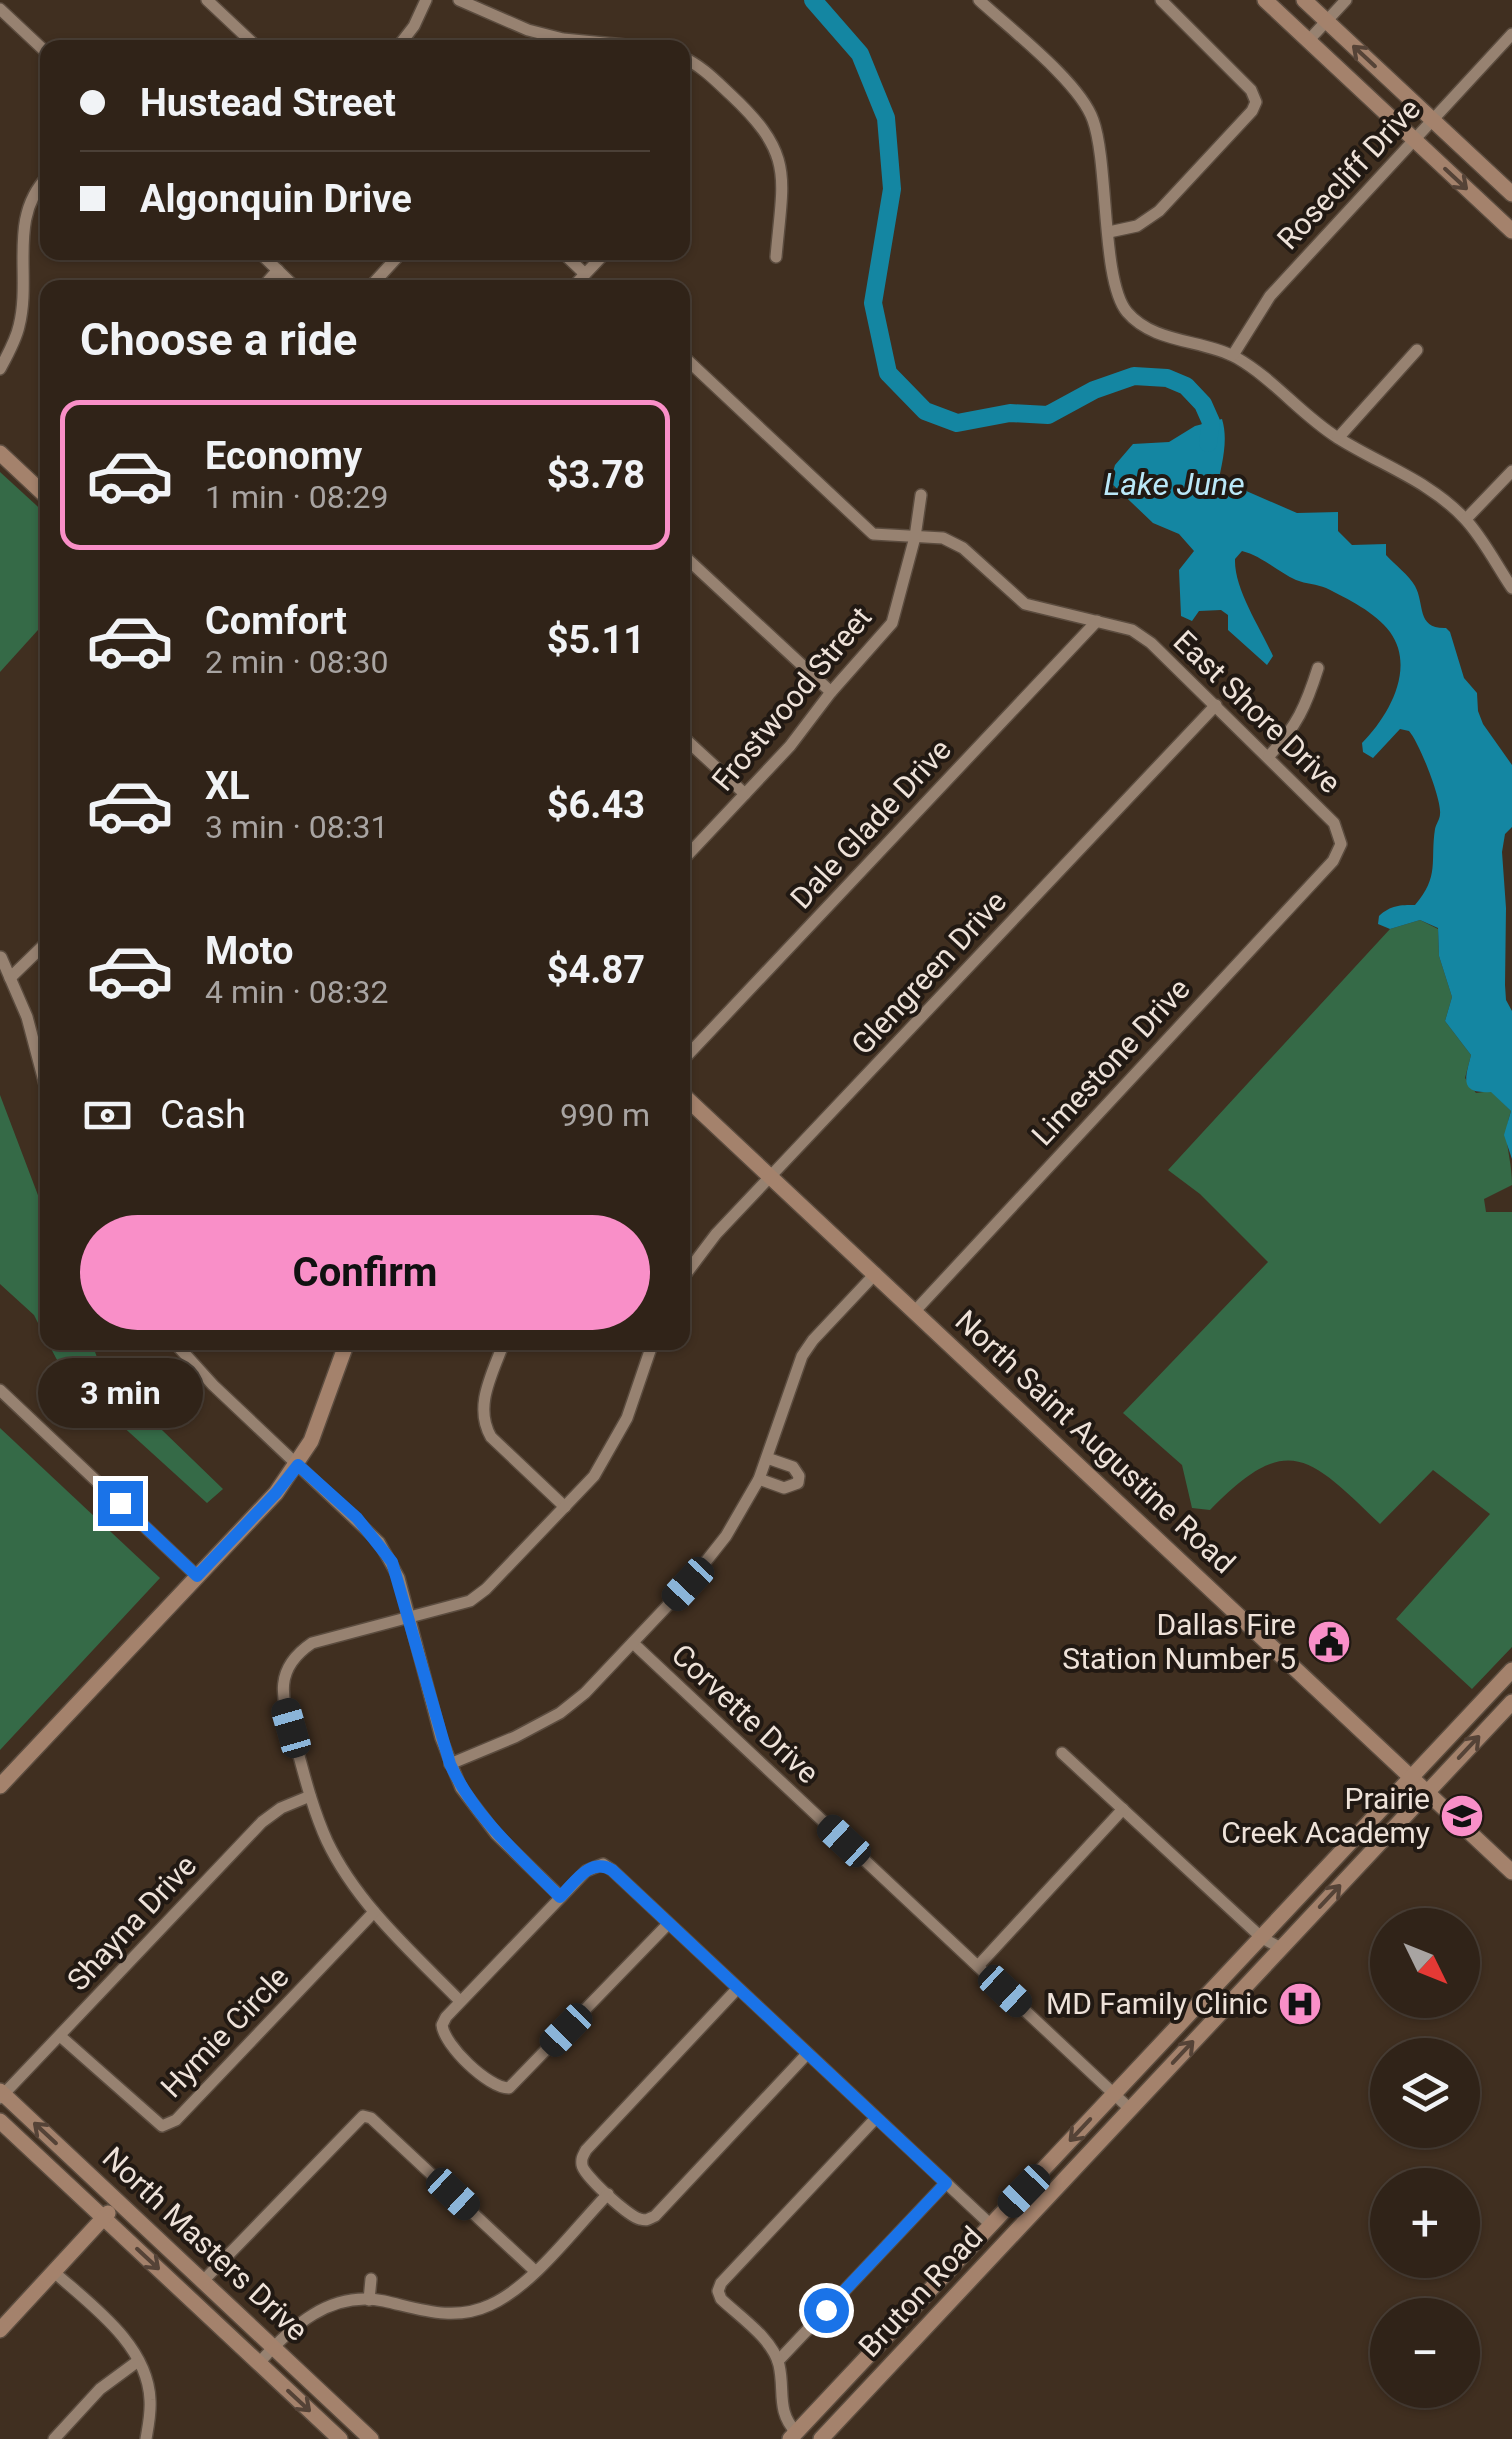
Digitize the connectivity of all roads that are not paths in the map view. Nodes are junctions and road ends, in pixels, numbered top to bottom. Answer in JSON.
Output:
{"nodes":[{"id":1,"x":207,"y":0,"type":"edge"},
{"id":2,"x":426,"y":0,"type":"edge"},
{"id":3,"x":459,"y":0,"type":"edge"},
{"id":4,"x":979,"y":0,"type":"edge"},
{"id":5,"x":1161,"y":0,"type":"edge"},
{"id":6,"x":1265,"y":0,"type":"edge"},
{"id":7,"x":1304,"y":0,"type":"edge"},
{"id":8,"x":1346,"y":0,"type":"edge"},
{"id":9,"x":0,"y":9,"type":"edge"},
{"id":10,"x":1326,"y":21,"type":"junction"},
{"id":11,"x":1512,"y":34,"type":"edge"},
{"id":12,"x":250,"y":40,"type":"edge"},
{"id":13,"x":404,"y":40,"type":"edge"},
{"id":14,"x":573,"y":40,"type":"edge"},
{"id":15,"x":1308,"y":41,"type":"junction"},
{"id":16,"x":40,"y":46,"type":"edge"},
{"id":17,"x":690,"y":61,"type":"edge"},
{"id":18,"x":1432,"y":120,"type":"junction"},
{"id":19,"x":1414,"y":139,"type":"junction"},
{"id":20,"x":40,"y":187,"type":"edge"},
{"id":21,"x":1512,"y":194,"type":"edge"},
{"id":22,"x":1512,"y":231,"type":"edge"},
{"id":23,"x":1109,"y":232,"type":"junction"},
{"id":24,"x":776,"y":256,"type":"dead end"},
{"id":25,"x":267,"y":260,"type":"edge"},
{"id":26,"x":395,"y":260,"type":"edge"},
{"id":27,"x":571,"y":260,"type":"edge"},
{"id":28,"x":599,"y":260,"type":"edge"},
{"id":29,"x":278,"y":270,"type":"junction"},
{"id":30,"x":586,"y":274,"type":"junction"},
{"id":31,"x":269,"y":280,"type":"edge"},
{"id":32,"x":288,"y":280,"type":"edge"},
{"id":33,"x":376,"y":280,"type":"edge"},
{"id":34,"x":580,"y":280,"type":"edge"},
{"id":35,"x":1418,"y":350,"type":"dead end"},
{"id":36,"x":1233,"y":356,"type":"junction"},
{"id":37,"x":690,"y":363,"type":"edge"},
{"id":38,"x":0,"y":369,"type":"edge"},
{"id":39,"x":1338,"y":438,"type":"junction"},
{"id":40,"x":0,"y":453,"type":"edge"},
{"id":41,"x":1512,"y":472,"type":"edge"},
{"id":42,"x":40,"y":490,"type":"edge"},
{"id":43,"x":921,"y":495,"type":"dead end"},
{"id":44,"x":1466,"y":519,"type":"junction"},
{"id":45,"x":915,"y":538,"type":"junction"},
{"id":46,"x":690,"y":561,"type":"edge"},
{"id":47,"x":1512,"y":588,"type":"edge"},
{"id":48,"x":1097,"y":621,"type":"junction"},
{"id":49,"x":1318,"y":668,"type":"dead end"},
{"id":50,"x":831,"y":692,"type":"junction"},
{"id":51,"x":1216,"y":704,"type":"junction"},
{"id":52,"x":690,"y":743,"type":"edge"},
{"id":53,"x":1269,"y":756,"type":"junction"},
{"id":54,"x":746,"y":794,"type":"junction"},
{"id":55,"x":1341,"y":844,"type":"joint"},
{"id":56,"x":690,"y":853,"type":"edge"},
{"id":57,"x":40,"y":949,"type":"edge"},
{"id":58,"x":0,"y":957,"type":"edge"},
{"id":59,"x":10,"y":978,"type":"junction"},
{"id":60,"x":690,"y":1053,"type":"edge"},
{"id":61,"x":40,"y":1066,"type":"edge"},
{"id":62,"x":690,"y":1101,"type":"edge"},
{"id":63,"x":772,"y":1176,"type":"junction"},
{"id":64,"x":690,"y":1268,"type":"edge"},
{"id":65,"x":876,"y":1274,"type":"junction"},
{"id":66,"x":915,"y":1311,"type":"junction"},
{"id":67,"x":182,"y":1350,"type":"edge"},
{"id":68,"x":345,"y":1350,"type":"edge"},
{"id":69,"x":501,"y":1350,"type":"edge"},
{"id":70,"x":650,"y":1350,"type":"edge"},
{"id":71,"x":0,"y":1390,"type":"edge"},
{"id":72,"x":766,"y":1458,"type":"junction"},
{"id":73,"x":298,"y":1465,"type":"junction"},
{"id":74,"x":759,"y":1479,"type":"junction"},
{"id":75,"x":565,"y":1507,"type":"junction"},
{"id":76,"x":197,"y":1576,"type":"junction"},
{"id":77,"x":410,"y":1616,"type":"junction"},
{"id":78,"x":633,"y":1643,"type":"junction"},
{"id":79,"x":1512,"y":1670,"type":"edge"},
{"id":80,"x":1512,"y":1702,"type":"edge"},
{"id":81,"x":1062,"y":1753,"type":"dead end"},
{"id":82,"x":450,"y":1764,"type":"junction"},
{"id":83,"x":1412,"y":1778,"type":"junction"},
{"id":84,"x":0,"y":1786,"type":"edge"},
{"id":85,"x":1427,"y":1792,"type":"junction"},
{"id":86,"x":310,"y":1796,"type":"junction"},
{"id":87,"x":1122,"y":1809,"type":"junction"},
{"id":88,"x":1512,"y":1872,"type":"edge"},
{"id":89,"x":560,"y":1897,"type":"junction"},
{"id":90,"x":374,"y":1912,"type":"junction"},
{"id":91,"x":668,"y":1924,"type":"junction"},
{"id":92,"x":1262,"y":1938,"type":"junction"},
{"id":93,"x":1281,"y":1948,"type":"junction"},
{"id":94,"x":978,"y":1966,"type":"junction"},
{"id":95,"x":737,"y":1988,"type":"junction"},
{"id":96,"x":460,"y":2001,"type":"junction"},
{"id":97,"x":60,"y":2036,"type":"junction"},
{"id":98,"x":807,"y":2054,"type":"junction"},
{"id":99,"x":1,"y":2094,"type":"edge"},
{"id":100,"x":1114,"y":2094,"type":"junction"},
{"id":101,"x":1130,"y":2109,"type":"junction"},
{"id":102,"x":876,"y":2118,"type":"junction"},
{"id":103,"x":0,"y":2121,"type":"edge"},
{"id":104,"x":946,"y":2183,"type":"junction"},
{"id":105,"x":1024,"y":2191,"type":"junction"},
{"id":106,"x":608,"y":2194,"type":"junction"},
{"id":107,"x":118,"y":2202,"type":"junction"},
{"id":108,"x":1040,"y":2206,"type":"junction"},
{"id":109,"x":104,"y":2218,"type":"junction"},
{"id":110,"x":991,"y":2225,"type":"junction"},
{"id":111,"x":1008,"y":2240,"type":"junction"},
{"id":112,"x":535,"y":2270,"type":"junction"},
{"id":113,"x":54,"y":2272,"type":"junction"},
{"id":114,"x":370,"y":2279,"type":"dead end"},
{"id":115,"x":203,"y":2282,"type":"junction"},
{"id":116,"x":369,"y":2300,"type":"junction"},
{"id":117,"x":904,"y":2318,"type":"junction"},
{"id":118,"x":0,"y":2330,"type":"edge"},
{"id":119,"x":921,"y":2332,"type":"junction"},
{"id":120,"x":274,"y":2346,"type":"junction"},
{"id":121,"x":778,"y":2360,"type":"junction"},
{"id":122,"x":138,"y":2362,"type":"junction"},
{"id":123,"x":259,"y":2363,"type":"junction"},
{"id":124,"x":796,"y":2437,"type":"edge"},
{"id":125,"x":54,"y":2439,"type":"edge"},
{"id":126,"x":146,"y":2439,"type":"edge"},
{"id":127,"x":340,"y":2439,"type":"edge"},
{"id":128,"x":371,"y":2439,"type":"edge"},
{"id":129,"x":821,"y":2439,"type":"edge"}],
"edges":[{"from":1,"to":12,"type":"street"},
{"from":2,"to":13,"type":"street"},
{"from":3,"to":14,"type":"street"},
{"from":4,"to":23,"type":"street"},
{"from":5,"to":23,"type":"street"},
{"from":6,"to":15,"type":"main road"},
{"from":7,"to":10,"type":"main road"},
{"from":8,"to":10,"type":"street"},
{"from":9,"to":16,"type":"street"},
{"from":10,"to":15,"type":"street"},
{"from":18,"to":10,"type":"main road","one_way":true},
{"from":11,"to":18,"type":"street","name":"Rosecliff Drive"},
{"from":15,"to":19,"type":"main road"},
{"from":17,"to":24,"type":"street"},
{"from":18,"to":19,"type":"street","name":"Rosecliff Drive"},
{"from":18,"to":21,"type":"main road"},
{"from":19,"to":22,"type":"main road","one_way":true},
{"from":19,"to":36,"type":"street","name":"Rosecliff Drive"},
{"from":20,"to":38,"type":"street"},
{"from":23,"to":36,"type":"street"},
{"from":25,"to":29,"type":"street"},
{"from":26,"to":33,"type":"street"},
{"from":27,"to":30,"type":"street"},
{"from":28,"to":30,"type":"street"},
{"from":29,"to":31,"type":"street"},
{"from":29,"to":32,"type":"street"},
{"from":30,"to":34,"type":"street"},
{"from":35,"to":39,"type":"street"},
{"from":36,"to":39,"type":"street"},
{"from":37,"to":45,"type":"street","name":"East Shore Drive"},
{"from":39,"to":44,"type":"street"},
{"from":40,"to":42,"type":"main road"},
{"from":41,"to":44,"type":"street"},
{"from":43,"to":45,"type":"street","name":"Frostwood Street"},
{"from":44,"to":47,"type":"street"},
{"from":45,"to":48,"type":"street","name":"East Shore Drive"},
{"from":45,"to":50,"type":"street","name":"Frostwood Street"},
{"from":46,"to":50,"type":"street"},
{"from":48,"to":51,"type":"street","name":"East Shore Drive"},
{"from":48,"to":60,"type":"street","name":"Dale Glade Drive"},
{"from":49,"to":53,"type":"street"},
{"from":50,"to":54,"type":"street","name":"Frostwood Street"},
{"from":51,"to":53,"type":"street","name":"East Shore Drive"},
{"from":51,"to":63,"type":"street","name":"Glengreen Drive"},
{"from":52,"to":54,"type":"street"},
{"from":53,"to":55,"type":"street","name":"East Shore Drive"},
{"from":54,"to":56,"type":"street","name":"Frostwood Street"},
{"from":55,"to":66,"type":"street","name":"Limestone Drive"},
{"from":57,"to":59,"type":"street"},
{"from":58,"to":59,"type":"street"},
{"from":59,"to":61,"type":"street"},
{"from":62,"to":63,"type":"main road","name":"North Saint Augustine Road"},
{"from":63,"to":64,"type":"street","name":"Glengreen Drive"},
{"from":63,"to":65,"type":"main road","name":"North Saint Augustine Road"},
{"from":65,"to":66,"type":"main road","name":"North Saint Augustine Road"},
{"from":65,"to":72,"type":"street"},
{"from":66,"to":83,"type":"main road","name":"North Saint Augustine Road"},
{"from":67,"to":73,"type":"street"},
{"from":68,"to":73,"type":"main road"},
{"from":69,"to":75,"type":"street"},
{"from":70,"to":75,"type":"street"},
{"from":71,"to":76,"type":"street"},
{"from":72,"to":74,"type":"street"},
{"from":72,"to":74,"type":"street"},
{"from":73,"to":76,"type":"main road"},
{"from":73,"to":77,"type":"street"},
{"from":74,"to":78,"type":"street"},
{"from":75,"to":77,"type":"street"},
{"from":76,"to":84,"type":"main road"},
{"from":77,"to":82,"type":"street"},
{"from":77,"to":86,"type":"street"},
{"from":78,"to":82,"type":"street"},
{"from":78,"to":94,"type":"street","name":"Corvette Drive"},
{"from":79,"to":83,"type":"main road","name":"Bruton Road"},
{"from":85,"to":80,"type":"main road","name":"Bruton Road","one_way":true},
{"from":81,"to":87,"type":"street"},
{"from":82,"to":89,"type":"street"},
{"from":83,"to":85,"type":"main road","name":"North Saint Augustine Road"},
{"from":83,"to":92,"type":"main road","name":"Bruton Road"},
{"from":85,"to":88,"type":"main road","name":"North Saint Augustine Road"},
{"from":93,"to":85,"type":"main road","name":"Bruton Road","one_way":true},
{"from":86,"to":90,"type":"street"},
{"from":86,"to":97,"type":"street","name":"Shayna Drive"},
{"from":87,"to":92,"type":"street"},
{"from":87,"to":94,"type":"street"},
{"from":89,"to":91,"type":"street"},
{"from":89,"to":96,"type":"street"},
{"from":90,"to":96,"type":"street"},
{"from":90,"to":97,"type":"street","name":"Hymie Circle"},
{"from":91,"to":95,"type":"street"},
{"from":91,"to":96,"type":"street"},
{"from":92,"to":93,"type":"street"},
{"from":92,"to":100,"type":"main road","name":"Bruton Road"},
{"from":101,"to":93,"type":"main road","name":"Bruton Road","one_way":true},
{"from":94,"to":100,"type":"street","name":"Corvette Drive"},
{"from":95,"to":98,"type":"street"},
{"from":95,"to":106,"type":"street"},
{"from":97,"to":99,"type":"street","name":"Shayna Drive"},
{"from":98,"to":102,"type":"street"},
{"from":98,"to":106,"type":"street"},
{"from":107,"to":99,"type":"main road","name":"North Masters Drive","one_way":true},
{"from":100,"to":101,"type":"street","name":"Corvette Drive"},
{"from":100,"to":105,"type":"main road","name":"Bruton Road","one_way":true},
{"from":101,"to":108,"type":"main road","name":"Bruton Road"},
{"from":102,"to":104,"type":"street"},
{"from":102,"to":121,"type":"street"},
{"from":103,"to":109,"type":"main road","name":"North Masters Drive"},
{"from":104,"to":110,"type":"street"},
{"from":104,"to":121,"type":"street"},
{"from":105,"to":108,"type":"main road"},
{"from":105,"to":110,"type":"main road","name":"Bruton Road"},
{"from":106,"to":112,"type":"street"},
{"from":107,"to":109,"type":"main road"},
{"from":107,"to":115,"type":"main road","name":"North Masters Drive"},
{"from":108,"to":111,"type":"main road","name":"Bruton Road"},
{"from":109,"to":113,"type":"main road"},
{"from":109,"to":123,"type":"main road","name":"North Masters Drive","one_way":true},
{"from":110,"to":111,"type":"main road"},
{"from":110,"to":117,"type":"main road","name":"Bruton Road"},
{"from":111,"to":119,"type":"main road","name":"Bruton Road"},
{"from":112,"to":115,"type":"street"},
{"from":112,"to":116,"type":"street"},
{"from":113,"to":118,"type":"main road"},
{"from":113,"to":122,"type":"street"},
{"from":114,"to":116,"type":"street"},
{"from":115,"to":120,"type":"main road","name":"North Masters Drive"},
{"from":116,"to":120,"type":"street"},
{"from":117,"to":119,"type":"main road"},
{"from":117,"to":124,"type":"main road","name":"Bruton Road"},
{"from":119,"to":129,"type":"main road","name":"Bruton Road"},
{"from":120,"to":123,"type":"street"},
{"from":120,"to":128,"type":"main road","name":"North Masters Drive"},
{"from":121,"to":124,"type":"street"},
{"from":122,"to":125,"type":"street"},
{"from":122,"to":126,"type":"street"},
{"from":123,"to":127,"type":"main road","name":"North Masters Drive","one_way":true}]}
